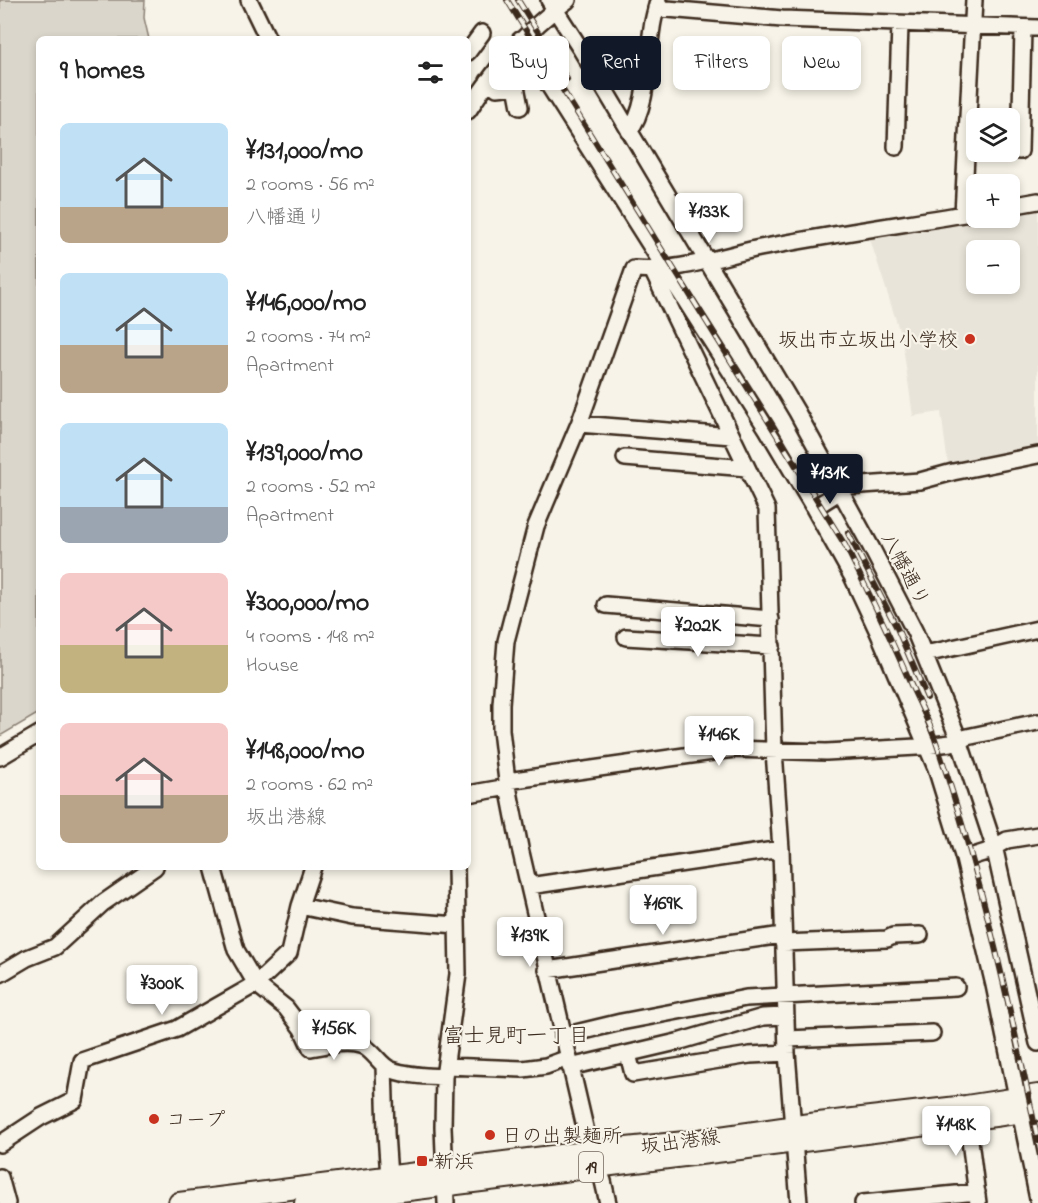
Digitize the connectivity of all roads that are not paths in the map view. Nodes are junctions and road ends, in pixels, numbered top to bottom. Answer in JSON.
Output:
{"nodes":[{"id":1,"x":249,"y":0,"type":"edge"},
{"id":2,"x":568,"y":0,"type":"edge"},
{"id":3,"x":974,"y":0,"type":"edge"},
{"id":4,"x":552,"y":4,"type":"edge"},
{"id":5,"x":657,"y":4,"type":"edge"},
{"id":6,"x":900,"y":25,"type":"junction"},
{"id":7,"x":972,"y":27,"type":"junction"},
{"id":8,"x":1030,"y":29,"type":"edge"},
{"id":9,"x":483,"y":33,"type":"dead end"},
{"id":10,"x":267,"y":36,"type":"edge"},
{"id":11,"x":524,"y":36,"type":"edge"},
{"id":12,"x":471,"y":48,"type":"edge"},
{"id":13,"x":488,"y":81,"type":"joint"},
{"id":14,"x":550,"y":90,"type":"edge"},
{"id":15,"x":471,"y":106,"type":"edge"},
{"id":16,"x":520,"y":106,"type":"dead end"},
{"id":17,"x":972,"y":108,"type":"edge"},
{"id":18,"x":629,"y":131,"type":"junction"},
{"id":19,"x":896,"y":147,"type":"dead end"},
{"id":20,"x":1020,"y":151,"type":"edge"},
{"id":21,"x":1038,"y":201,"type":"edge"},
{"id":22,"x":1020,"y":204,"type":"edge"},
{"id":23,"x":966,"y":214,"type":"edge"},
{"id":24,"x":706,"y":262,"type":"junction"},
{"id":25,"x":659,"y":270,"type":"junction"},
{"id":26,"x":579,"y":424,"type":"junction"},
{"id":27,"x":732,"y":436,"type":"junction"},
{"id":28,"x":1038,"y":455,"type":"edge"},
{"id":29,"x":625,"y":458,"type":"dead end"},
{"id":30,"x":747,"y":468,"type":"junction"},
{"id":31,"x":840,"y":491,"type":"junction"},
{"id":32,"x":814,"y":508,"type":"junction"},
{"id":33,"x":606,"y":605,"type":"dead end"},
{"id":34,"x":771,"y":619,"type":"junction"},
{"id":35,"x":1038,"y":629,"type":"edge"},
{"id":36,"x":626,"y":637,"type":"dead end"},
{"id":37,"x":772,"y":646,"type":"junction"},
{"id":38,"x":925,"y":654,"type":"junction"},
{"id":39,"x":1038,"y":722,"type":"edge"},
{"id":40,"x":36,"y":736,"type":"edge"},
{"id":41,"x":959,"y":740,"type":"junction"},
{"id":42,"x":928,"y":746,"type":"junction"},
{"id":43,"x":774,"y":751,"type":"junction"},
{"id":44,"x":0,"y":757,"type":"edge"},
{"id":45,"x":508,"y":784,"type":"junction"},
{"id":46,"x":471,"y":793,"type":"edge"},
{"id":47,"x":1038,"y":835,"type":"edge"},
{"id":48,"x":993,"y":846,"type":"junction"},
{"id":49,"x":780,"y":849,"type":"junction"},
{"id":50,"x":964,"y":859,"type":"junction"},
{"id":51,"x":151,"y":870,"type":"edge"},
{"id":52,"x":214,"y":870,"type":"edge"},
{"id":53,"x":312,"y":870,"type":"edge"},
{"id":54,"x":456,"y":870,"type":"edge"},
{"id":55,"x":529,"y":886,"type":"junction"},
{"id":56,"x":300,"y":906,"type":"junction"},
{"id":57,"x":457,"y":925,"type":"junction"},
{"id":58,"x":920,"y":935,"type":"dead end"},
{"id":59,"x":783,"y":939,"type":"junction"},
{"id":60,"x":547,"y":970,"type":"junction"},
{"id":61,"x":0,"y":974,"type":"edge"},
{"id":62,"x":256,"y":984,"type":"junction"},
{"id":63,"x":956,"y":987,"type":"dead end"},
{"id":64,"x":786,"y":994,"type":"junction"},
{"id":65,"x":1035,"y":1015,"type":"edge"},
{"id":66,"x":786,"y":1016,"type":"junction"},
{"id":67,"x":932,"y":1033,"type":"dead end"},
{"id":68,"x":563,"y":1036,"type":"junction"},
{"id":69,"x":1038,"y":1043,"type":"edge"},
{"id":70,"x":787,"y":1046,"type":"junction"},
{"id":71,"x":628,"y":1054,"type":"junction"},
{"id":72,"x":569,"y":1063,"type":"junction"},
{"id":73,"x":384,"y":1066,"type":"junction"},
{"id":74,"x":445,"y":1071,"type":"junction"},
{"id":75,"x":1038,"y":1095,"type":"edge"},
{"id":76,"x":1025,"y":1107,"type":"edge"},
{"id":77,"x":967,"y":1114,"type":"junction"},
{"id":78,"x":793,"y":1135,"type":"junction"},
{"id":79,"x":0,"y":1144,"type":"edge"},
{"id":80,"x":593,"y":1153,"type":"junction"},
{"id":81,"x":0,"y":1177,"type":"edge"},
{"id":82,"x":389,"y":1177,"type":"junction"},
{"id":83,"x":445,"y":1186,"type":"edge"},
{"id":84,"x":264,"y":1198,"type":"edge"},
{"id":85,"x":978,"y":1198,"type":"edge"},
{"id":86,"x":1038,"y":1198,"type":"edge"},
{"id":87,"x":7,"y":1203,"type":"edge"},
{"id":88,"x":179,"y":1203,"type":"edge"},
{"id":89,"x":304,"y":1203,"type":"edge"},
{"id":90,"x":608,"y":1203,"type":"edge"},
{"id":91,"x":799,"y":1203,"type":"edge"},
{"id":92,"x":863,"y":1203,"type":"edge"}],
"edges":[{"from":1,"to":10,"type":"street"},
{"from":2,"to":4,"type":"street"},
{"from":3,"to":7,"type":"street"},
{"from":4,"to":11,"type":"street"},
{"from":4,"to":18,"type":"street","name":"八幡通り"},
{"from":5,"to":6,"type":"street"},
{"from":5,"to":18,"type":"street"},
{"from":6,"to":7,"type":"street"},
{"from":6,"to":19,"type":"street"},
{"from":7,"to":8,"type":"street"},
{"from":7,"to":17,"type":"street"},
{"from":8,"to":20,"type":"street"},
{"from":9,"to":12,"type":"street"},
{"from":13,"to":15,"type":"street"},
{"from":13,"to":16,"type":"street"},
{"from":14,"to":25,"type":"street"},
{"from":18,"to":24,"type":"street","name":"八幡通り"},
{"from":21,"to":22,"type":"street"},
{"from":23,"to":24,"type":"street"},
{"from":24,"to":25,"type":"street"},
{"from":24,"to":31,"type":"street","name":"八幡通り"},
{"from":25,"to":26,"type":"street"},
{"from":25,"to":27,"type":"street"},
{"from":25,"to":32,"type":"street"},
{"from":26,"to":27,"type":"street"},
{"from":26,"to":45,"type":"street"},
{"from":27,"to":30,"type":"street"},
{"from":28,"to":31,"type":"street"},
{"from":29,"to":30,"type":"street"},
{"from":30,"to":34,"type":"street"},
{"from":31,"to":32,"type":"street"},
{"from":31,"to":38,"type":"street","name":"八幡通り"},
{"from":32,"to":42,"type":"street"},
{"from":33,"to":34,"type":"street"},
{"from":34,"to":37,"type":"street"},
{"from":35,"to":38,"type":"street"},
{"from":36,"to":37,"type":"street"},
{"from":37,"to":43,"type":"street"},
{"from":38,"to":41,"type":"street","name":"八幡通り"},
{"from":39,"to":41,"type":"street"},
{"from":40,"to":44,"type":"street"},
{"from":41,"to":42,"type":"street"},
{"from":41,"to":48,"type":"street","name":"八幡通り"},
{"from":42,"to":43,"type":"street"},
{"from":42,"to":50,"type":"street"},
{"from":43,"to":45,"type":"street"},
{"from":43,"to":49,"type":"street"},
{"from":45,"to":46,"type":"street"},
{"from":45,"to":55,"type":"street"},
{"from":47,"to":48,"type":"street"},
{"from":48,"to":50,"type":"street"},
{"from":48,"to":65,"type":"street","name":"八幡通り"},
{"from":49,"to":55,"type":"street"},
{"from":49,"to":59,"type":"street"},
{"from":50,"to":76,"type":"street"},
{"from":51,"to":61,"type":"street"},
{"from":52,"to":62,"type":"street"},
{"from":53,"to":56,"type":"street"},
{"from":54,"to":57,"type":"street"},
{"from":55,"to":60,"type":"street"},
{"from":56,"to":57,"type":"street"},
{"from":56,"to":62,"type":"street"},
{"from":57,"to":74,"type":"street"},
{"from":58,"to":59,"type":"street"},
{"from":59,"to":60,"type":"street"},
{"from":59,"to":64,"type":"street"},
{"from":60,"to":68,"type":"street"},
{"from":62,"to":73,"type":"street"},
{"from":62,"to":79,"type":"street"},
{"from":63,"to":64,"type":"street"},
{"from":64,"to":66,"type":"street"},
{"from":64,"to":68,"type":"street"},
{"from":65,"to":69,"type":"street","name":"八幡通り"},
{"from":66,"to":70,"type":"street"},
{"from":66,"to":71,"type":"street"},
{"from":67,"to":70,"type":"street"},
{"from":68,"to":72,"type":"street"},
{"from":70,"to":71,"type":"street"},
{"from":70,"to":78,"type":"street"},
{"from":71,"to":72,"type":"street"},
{"from":72,"to":74,"type":"street"},
{"from":72,"to":80,"type":"street"},
{"from":73,"to":74,"type":"street"},
{"from":73,"to":82,"type":"street"},
{"from":74,"to":83,"type":"street"},
{"from":75,"to":76,"type":"main road","name":"坂出港線","number":"19"},
{"from":76,"to":77,"type":"main road","name":"坂出港線","number":"19"},
{"from":76,"to":86,"type":"street"},
{"from":77,"to":78,"type":"main road","name":"坂出港線","number":"19"},
{"from":77,"to":85,"type":"street"},
{"from":78,"to":80,"type":"main road","name":"坂出港線","number":"19"},
{"from":78,"to":91,"type":"street"},
{"from":80,"to":83,"type":"main road","name":"坂出港線","number":"19"},
{"from":80,"to":90,"type":"street"},
{"from":81,"to":87,"type":"street"},
{"from":82,"to":83,"type":"main road","name":"坂出港線","number":"19"},
{"from":82,"to":84,"type":"main road","name":"坂出港線","number":"19"},
{"from":83,"to":89,"type":"main road","name":"坂出港線","number":"19"},
{"from":84,"to":88,"type":"main road","name":"坂出港線","number":"19"},
{"from":85,"to":92,"type":"street"}]}
